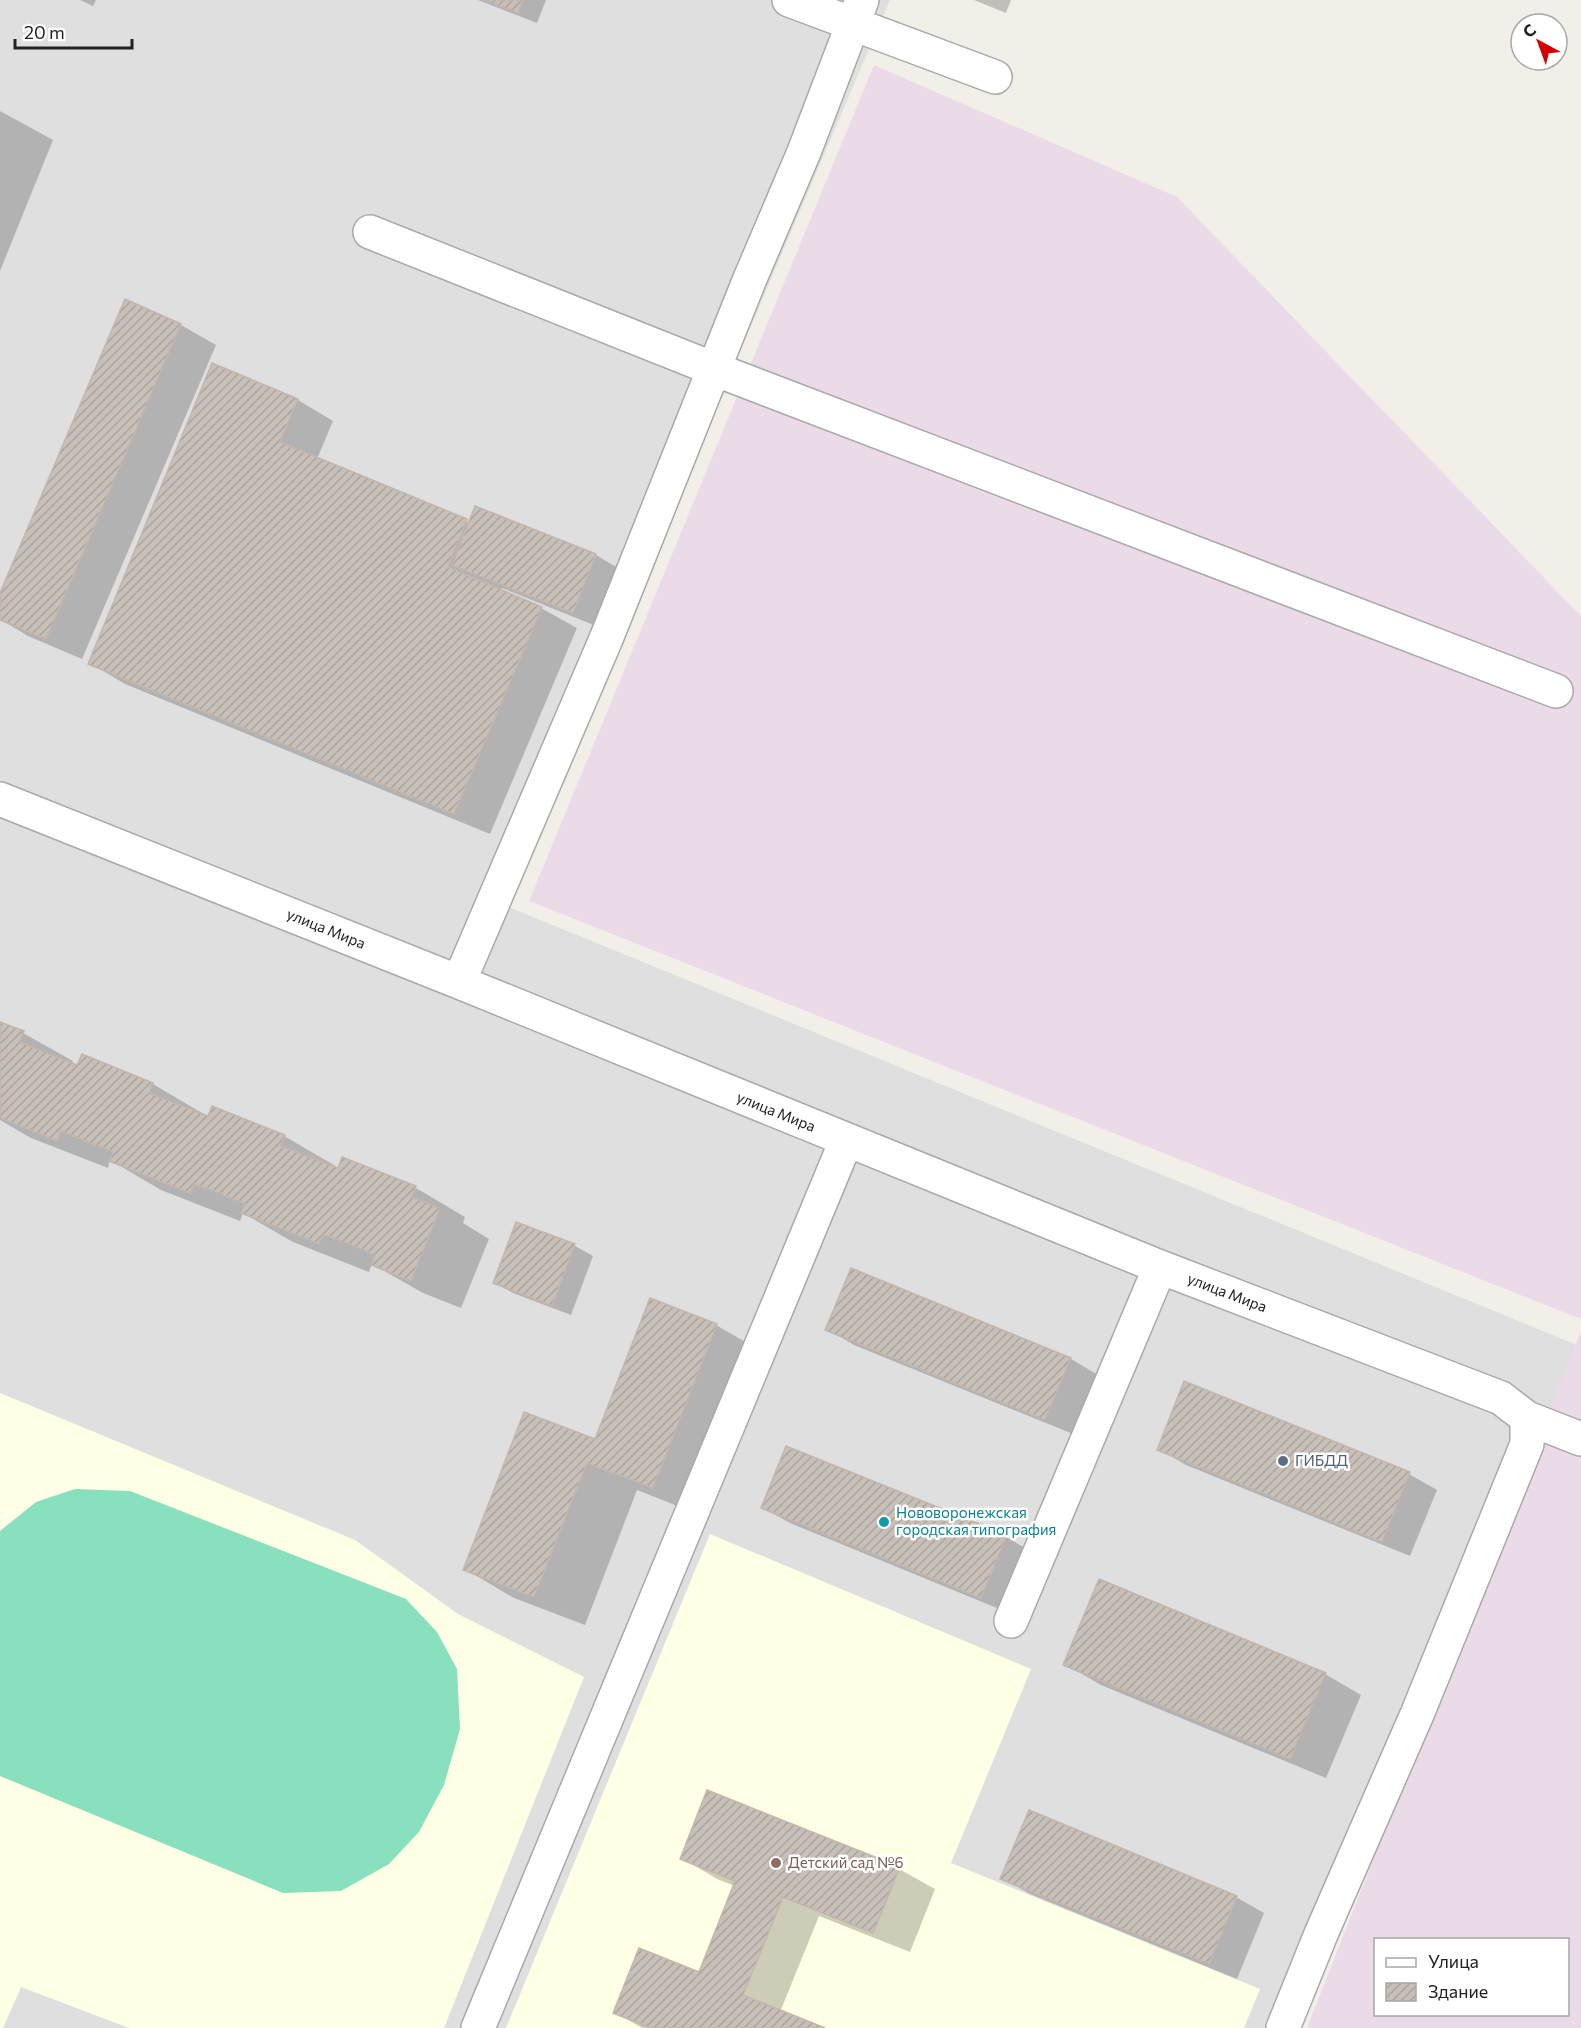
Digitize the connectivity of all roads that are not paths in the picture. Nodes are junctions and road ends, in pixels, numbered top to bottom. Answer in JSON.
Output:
{"nodes":[{"id":1,"x":789,"y":0,"type":"edge"},
{"id":2,"x":857,"y":12,"type":"edge"},
{"id":3,"x":995,"y":77,"type":"dead end"},
{"id":4,"x":370,"y":232,"type":"dead end"},
{"id":5,"x":714,"y":369,"type":"junction"},
{"id":6,"x":1556,"y":691,"type":"dead end"},
{"id":7,"x":0,"y":799,"type":"edge"},
{"id":8,"x":459,"y":982,"type":"junction"},
{"id":9,"x":846,"y":1141,"type":"junction"},
{"id":10,"x":1160,"y":1267,"type":"junction"},
{"id":11,"x":1527,"y":1431,"type":"junction"},
{"id":12,"x":1581,"y":1439,"type":"edge"},
{"id":13,"x":1011,"y":1621,"type":"dead end"},
{"id":14,"x":478,"y":2028,"type":"edge"},
{"id":15,"x":1283,"y":2028,"type":"edge"}],
"edges":[{"from":1,"to":2,"type":"street"},
{"from":2,"to":3,"type":"street"},
{"from":2,"to":5,"type":"street"},
{"from":4,"to":5,"type":"street"},
{"from":5,"to":6,"type":"street"},
{"from":5,"to":8,"type":"street"},
{"from":7,"to":8,"type":"street","name":"улица Мира"},
{"from":8,"to":9,"type":"street","name":"улица Мира"},
{"from":9,"to":10,"type":"street","name":"улица Мира"},
{"from":9,"to":14,"type":"street"},
{"from":10,"to":11,"type":"street","name":"улица Мира"},
{"from":10,"to":13,"type":"street"},
{"from":11,"to":12,"type":"street","name":"улица Мира"},
{"from":11,"to":15,"type":"street"}]}
